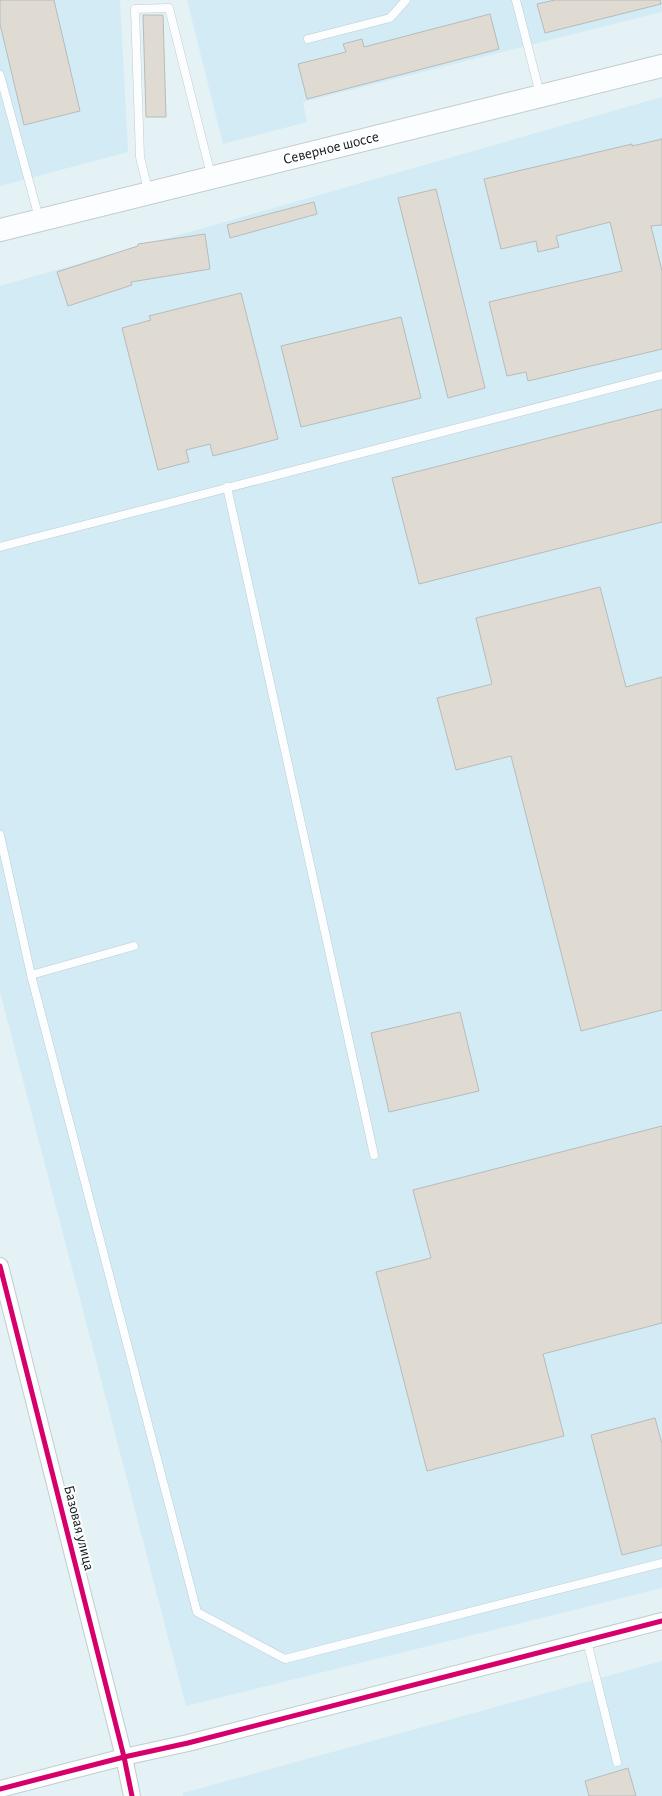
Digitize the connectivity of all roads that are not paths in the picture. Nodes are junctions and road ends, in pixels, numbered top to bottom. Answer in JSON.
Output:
{"nodes":[{"id":1,"x":406,"y":0,"type":"edge"},
{"id":2,"x":516,"y":0,"type":"edge"},
{"id":3,"x":308,"y":39,"type":"dead end"},
{"id":4,"x":662,"y":66,"type":"edge"},
{"id":5,"x":0,"y":75,"type":"edge"},
{"id":6,"x":540,"y":96,"type":"junction"},
{"id":7,"x":212,"y":177,"type":"junction"},
{"id":8,"x":148,"y":193,"type":"junction"},
{"id":9,"x":40,"y":220,"type":"junction"},
{"id":10,"x":0,"y":230,"type":"edge"},
{"id":11,"x":662,"y":375,"type":"edge"},
{"id":12,"x":226,"y":487,"type":"junction"},
{"id":13,"x":0,"y":547,"type":"edge"},
{"id":14,"x":0,"y":835,"type":"edge"},
{"id":15,"x":134,"y":946,"type":"dead end"},
{"id":16,"x":30,"y":975,"type":"junction"},
{"id":17,"x":374,"y":1155,"type":"dead end"},
{"id":18,"x":0,"y":1266,"type":"edge"},
{"id":19,"x":662,"y":1563,"type":"edge"},
{"id":20,"x":662,"y":1621,"type":"edge"},
{"id":21,"x":587,"y":1640,"type":"junction"},
{"id":22,"x":124,"y":1758,"type":"junction"},
{"id":23,"x":618,"y":1762,"type":"dead end"},
{"id":24,"x":0,"y":1789,"type":"edge"},
{"id":25,"x":132,"y":1796,"type":"edge"}],
"edges":[{"from":1,"to":3,"type":"lane"},
{"from":2,"to":6,"type":"lane"},
{"from":4,"to":6,"type":"main road","name":"Северное шоссе"},
{"from":5,"to":9,"type":"lane"},
{"from":6,"to":7,"type":"main road","name":"Северное шоссе"},
{"from":7,"to":8,"type":"main road","name":"Северное шоссе"},
{"from":7,"to":8,"type":"lane"},
{"from":8,"to":9,"type":"main road","name":"Северное шоссе"},
{"from":9,"to":10,"type":"main road","name":"Северное шоссе"},
{"from":11,"to":12,"type":"lane"},
{"from":12,"to":13,"type":"lane"},
{"from":12,"to":17,"type":"lane"},
{"from":14,"to":16,"type":"lane"},
{"from":15,"to":16,"type":"lane"},
{"from":16,"to":19,"type":"lane"},
{"from":18,"to":22,"type":"street","name":"Базовая улица"},
{"from":20,"to":21,"type":"street"},
{"from":21,"to":22,"type":"street"},
{"from":21,"to":23,"type":"lane"},
{"from":22,"to":24,"type":"street"},
{"from":22,"to":25,"type":"street","name":"Базовая улица"}]}
